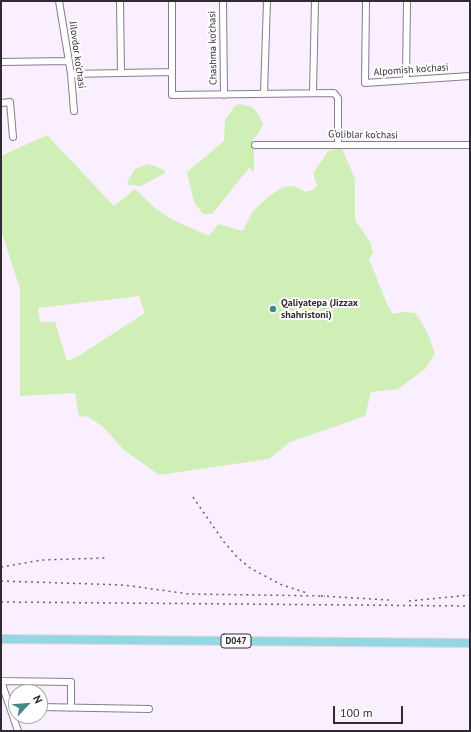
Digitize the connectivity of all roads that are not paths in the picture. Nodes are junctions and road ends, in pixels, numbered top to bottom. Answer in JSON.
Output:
{"nodes":[{"id":1,"x":59,"y":1,"type":"edge"},
{"id":2,"x":120,"y":1,"type":"edge"},
{"id":3,"x":172,"y":1,"type":"edge"},
{"id":4,"x":223,"y":1,"type":"edge"},
{"id":5,"x":267,"y":1,"type":"edge"},
{"id":6,"x":315,"y":1,"type":"edge"},
{"id":7,"x":366,"y":1,"type":"edge"},
{"id":8,"x":407,"y":1,"type":"edge"},
{"id":9,"x":68,"y":61,"type":"junction"},
{"id":10,"x":1,"y":62,"type":"edge"},
{"id":11,"x":121,"y":72,"type":"junction"},
{"id":12,"x":172,"y":72,"type":"junction"},
{"id":13,"x":70,"y":74,"type":"junction"},
{"id":14,"x":470,"y":76,"type":"edge"},
{"id":15,"x":406,"y":80,"type":"junction"},
{"id":16,"x":313,"y":93,"type":"junction"},
{"id":17,"x":224,"y":94,"type":"junction"},
{"id":18,"x":264,"y":94,"type":"junction"},
{"id":19,"x":1,"y":103,"type":"edge"},
{"id":20,"x":74,"y":111,"type":"dead end"},
{"id":21,"x":13,"y":137,"type":"dead end"},
{"id":22,"x":338,"y":144,"type":"junction"},
{"id":23,"x":256,"y":145,"type":"dead end"},
{"id":24,"x":470,"y":145,"type":"edge"},
{"id":25,"x":1,"y":639,"type":"edge"},
{"id":26,"x":470,"y":643,"type":"edge"},
{"id":27,"x":1,"y":681,"type":"edge"},
{"id":28,"x":8,"y":698,"type":"edge"},
{"id":29,"x":48,"y":708,"type":"edge"},
{"id":30,"x":70,"y":708,"type":"junction"},
{"id":31,"x":149,"y":709,"type":"dead end"}],
"edges":[{"from":1,"to":9,"type":"street","name":"Jilovdor ko'chasi"},
{"from":2,"to":11,"type":"street"},
{"from":3,"to":12,"type":"street"},
{"from":4,"to":17,"type":"street","name":"Chashma ko'chasi"},
{"from":5,"to":18,"type":"street"},
{"from":6,"to":16,"type":"street"},
{"from":7,"to":15,"type":"street","name":"Alpomish ko'chasi"},
{"from":8,"to":15,"type":"street"},
{"from":9,"to":10,"type":"street"},
{"from":9,"to":13,"type":"street","name":"Jilovdor ko'chasi"},
{"from":11,"to":12,"type":"street"},
{"from":11,"to":13,"type":"street"},
{"from":12,"to":17,"type":"street"},
{"from":13,"to":20,"type":"street","name":"Jilovdor ko'chasi"},
{"from":14,"to":15,"type":"street","name":"Alpomish ko'chasi"},
{"from":16,"to":18,"type":"street"},
{"from":16,"to":22,"type":"street"},
{"from":17,"to":18,"type":"street"},
{"from":19,"to":21,"type":"street"},
{"from":22,"to":23,"type":"street","name":"G'oliblar ko'chasi"},
{"from":22,"to":24,"type":"street","name":"G'oliblar ko'chasi"},
{"from":25,"to":26,"type":"main road","number":"D047"},
{"from":27,"to":28,"type":"street"},
{"from":27,"to":30,"type":"street"},
{"from":29,"to":30,"type":"street"},
{"from":30,"to":31,"type":"street"}]}
